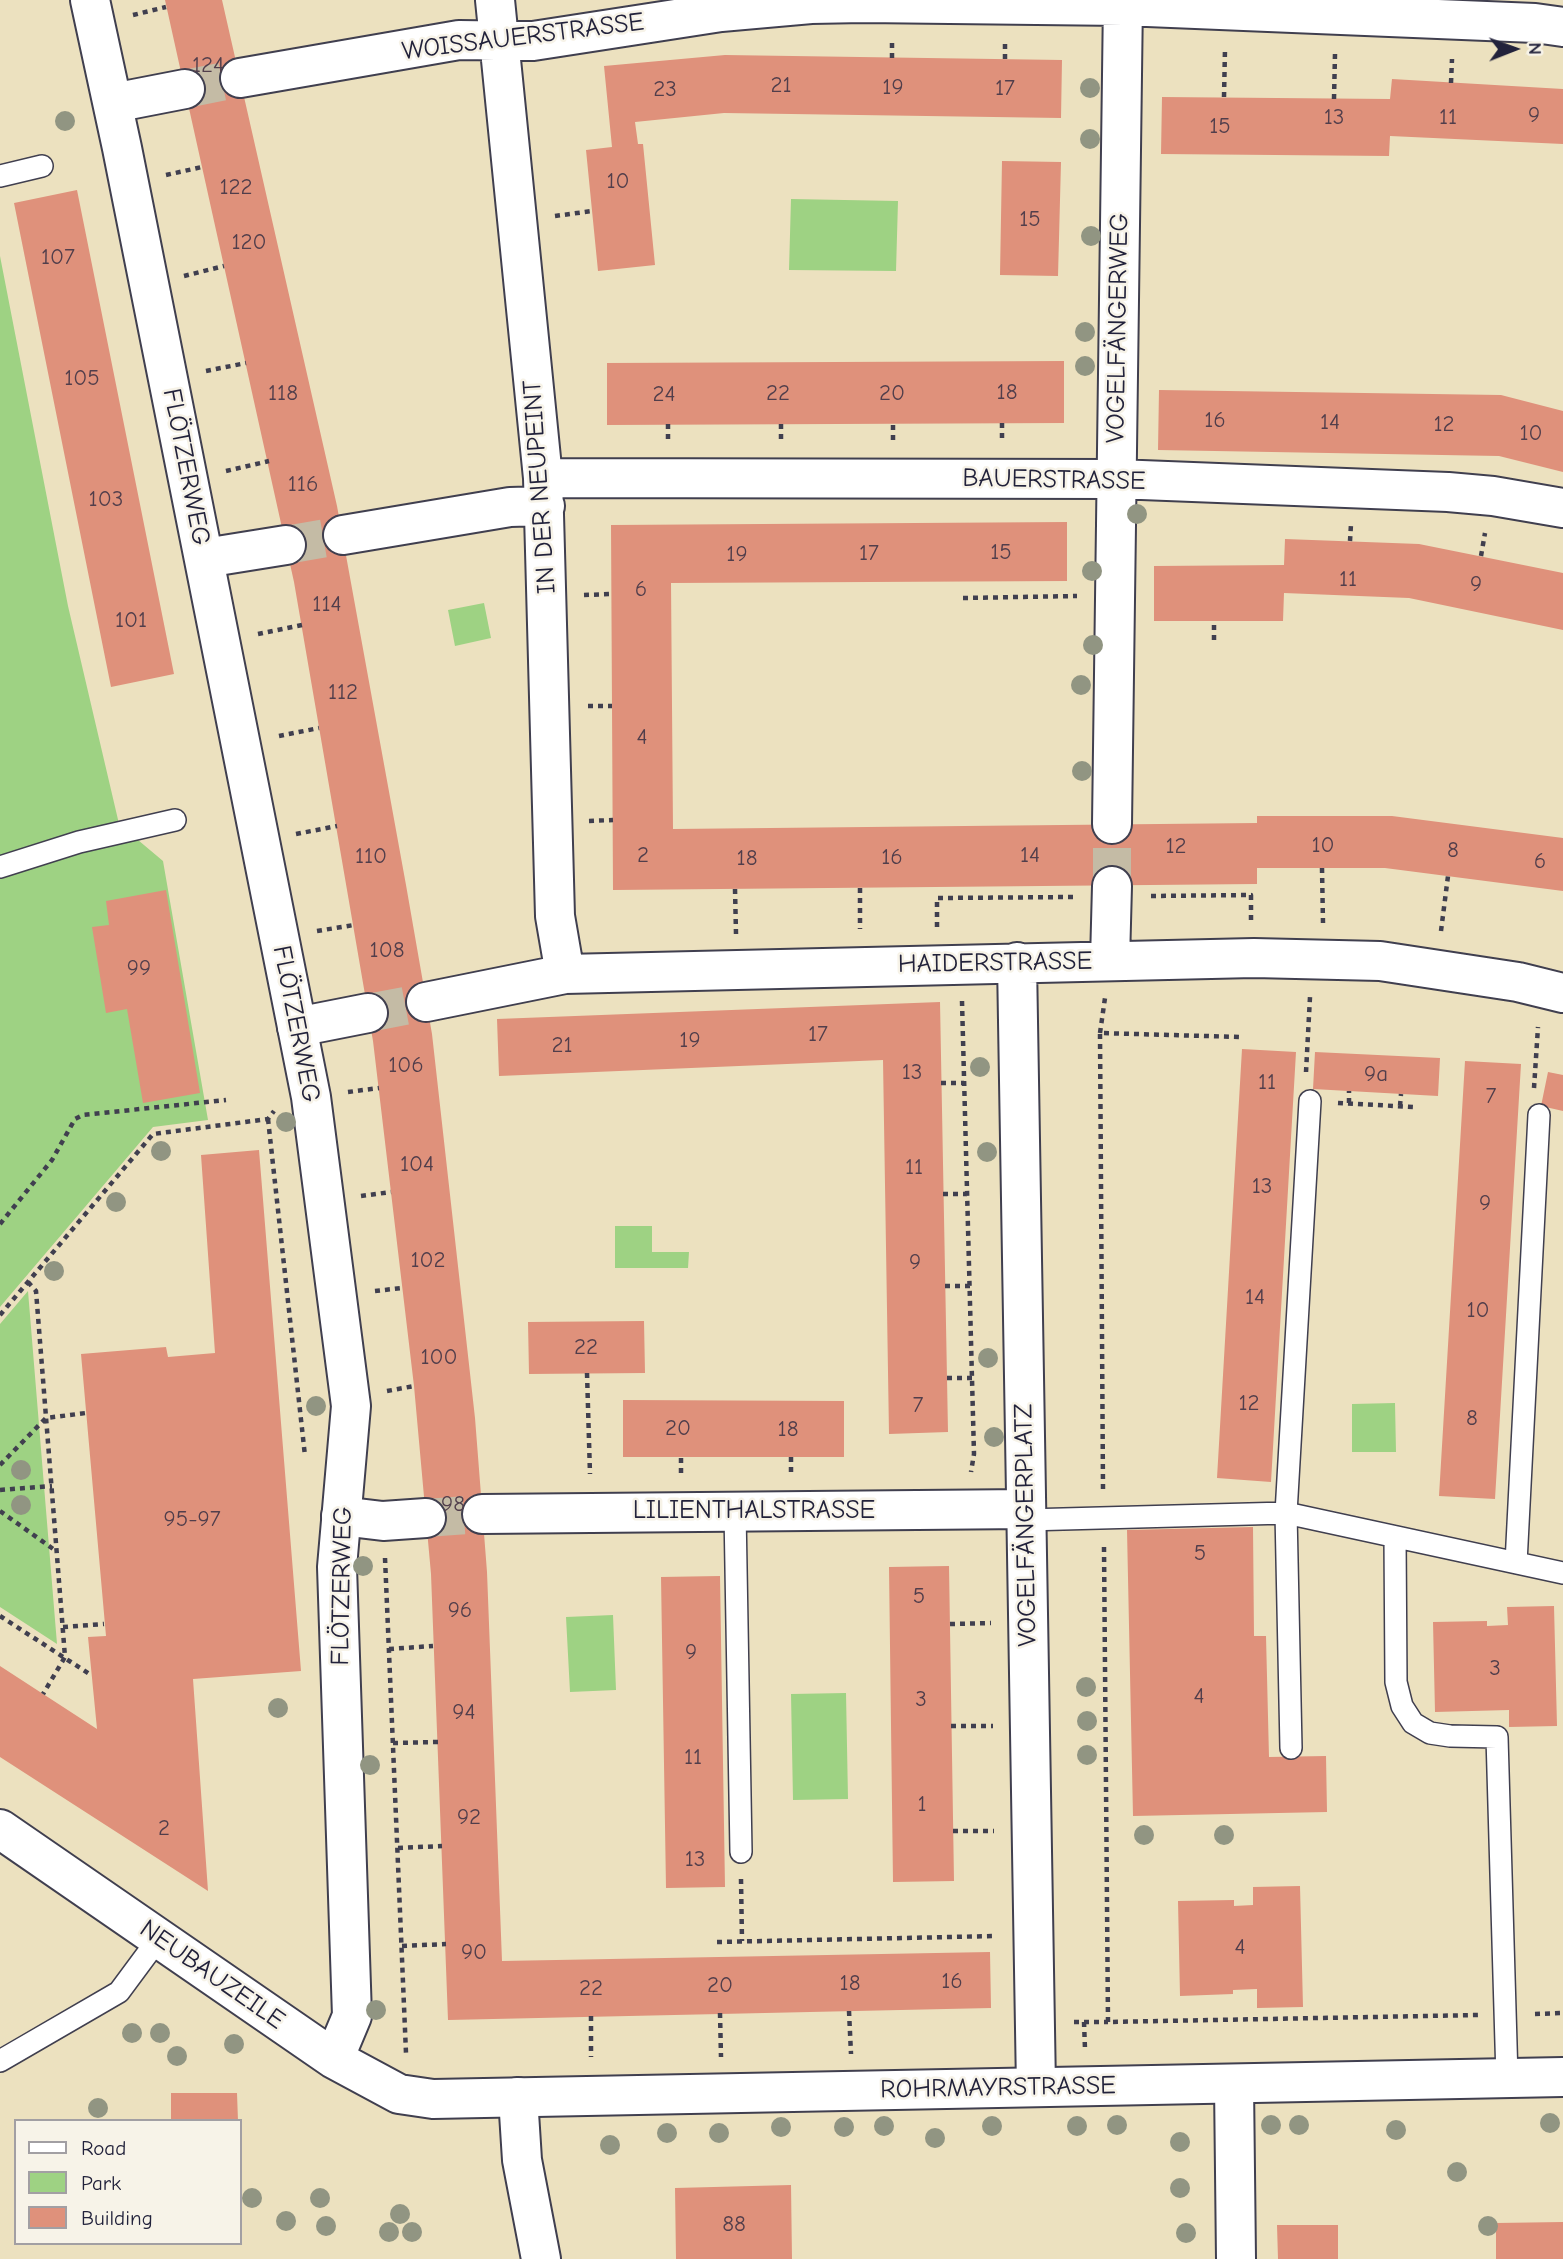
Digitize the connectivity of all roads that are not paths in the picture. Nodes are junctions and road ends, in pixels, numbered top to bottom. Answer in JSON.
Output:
{"nodes":[{"id":1,"x":90,"y":0,"type":"edge"},
{"id":2,"x":495,"y":0,"type":"edge"},
{"id":3,"x":1123,"y":3,"type":"edge"},
{"id":4,"x":1563,"y":27,"type":"edge"},
{"id":5,"x":498,"y":41,"type":"junction"},
{"id":6,"x":240,"y":78,"type":"tunnel mouth"},
{"id":7,"x":185,"y":89,"type":"tunnel mouth"},
{"id":8,"x":113,"y":103,"type":"junction"},
{"id":9,"x":42,"y":166,"type":"dead end"},
{"id":10,"x":0,"y":176,"type":"edge"},
{"id":11,"x":1116,"y":479,"type":"junction"},
{"id":12,"x":544,"y":492,"type":"junction"},
{"id":13,"x":1563,"y":508,"type":"edge"},
{"id":14,"x":343,"y":535,"type":"tunnel mouth"},
{"id":15,"x":286,"y":545,"type":"tunnel mouth"},
{"id":16,"x":205,"y":558,"type":"junction"},
{"id":17,"x":174,"y":820,"type":"dead end"},
{"id":18,"x":1112,"y":824,"type":"tunnel mouth"},
{"id":19,"x":0,"y":867,"type":"edge"},
{"id":20,"x":1099,"y":891,"type":"tunnel mouth"},
{"id":21,"x":1110,"y":960,"type":"junction"},
{"id":22,"x":1017,"y":962,"type":"junction"},
{"id":23,"x":565,"y":974,"type":"junction"},
{"id":24,"x":1552,"y":990,"type":"edge"},
{"id":25,"x":426,"y":1002,"type":"tunnel mouth"},
{"id":26,"x":369,"y":1013,"type":"tunnel mouth"},
{"id":27,"x":297,"y":1027,"type":"junction"},
{"id":28,"x":1310,"y":1101,"type":"road end"},
{"id":29,"x":1539,"y":1115,"type":"road end"},
{"id":30,"x":735,"y":1511,"type":"junction"},
{"id":31,"x":1286,"y":1513,"type":"junction"},
{"id":32,"x":482,"y":1514,"type":"tunnel mouth"},
{"id":33,"x":1026,"y":1514,"type":"junction"},
{"id":34,"x":341,"y":1516,"type":"junction"},
{"id":35,"x":426,"y":1518,"type":"tunnel mouth"},
{"id":36,"x":1395,"y":1536,"type":"junction"},
{"id":37,"x":1516,"y":1563,"type":"junction"},
{"id":38,"x":1563,"y":1573,"type":"edge"},
{"id":39,"x":1291,"y":1748,"type":"dead end"},
{"id":40,"x":0,"y":1829,"type":"edge"},
{"id":41,"x":741,"y":1852,"type":"road end"},
{"id":42,"x":159,"y":1938,"type":"junction"},
{"id":43,"x":334,"y":2059,"type":"junction"},
{"id":44,"x":0,"y":2061,"type":"edge"},
{"id":45,"x":1563,"y":2077,"type":"edge"},
{"id":46,"x":1507,"y":2078,"type":"junction"},
{"id":47,"x":1234,"y":2084,"type":"junction"},
{"id":48,"x":1036,"y":2087,"type":"junction"},
{"id":49,"x":519,"y":2097,"type":"junction"},
{"id":50,"x":433,"y":2099,"type":"joint"},
{"id":51,"x":541,"y":2259,"type":"edge"},
{"id":52,"x":1236,"y":2259,"type":"edge"}],
"edges":[{"from":1,"to":8,"type":"street","name":"FLÖTZERWEG"},
{"from":2,"to":5,"type":"street","name":"IN DER NEUPEINT"},
{"from":3,"to":4,"type":"street","name":"WOISSAUERSTRASSE"},
{"from":3,"to":5,"type":"street","name":"WOISSAUERSTRASSE"},
{"from":3,"to":11,"type":"street","name":"VOGELFÄNGERWEG"},
{"from":5,"to":6,"type":"street","name":"WOISSAUERSTRASSE"},
{"from":5,"to":12,"type":"street","name":"IN DER NEUPEINT"},
{"from":7,"to":8,"type":"street"},
{"from":8,"to":16,"type":"street","name":"FLÖTZERWEG"},
{"from":9,"to":10,"type":"lane"},
{"from":11,"to":12,"type":"street","name":"BAUERSTRASSE"},
{"from":11,"to":13,"type":"street","name":"BAUERSTRASSE"},
{"from":11,"to":18,"type":"street","name":"VOGELFÄNGERWEG"},
{"from":12,"to":14,"type":"street","name":"BAUERSTRASSE"},
{"from":12,"to":23,"type":"street","name":"IN DER NEUPEINT"},
{"from":15,"to":16,"type":"street"},
{"from":16,"to":27,"type":"street","name":"FLÖTZERWEG"},
{"from":17,"to":19,"type":"lane"},
{"from":20,"to":21,"type":"street"},
{"from":21,"to":22,"type":"street","name":"HAIDERSTRASSE"},
{"from":21,"to":24,"type":"street","name":"HAIDERSTRASSE"},
{"from":22,"to":23,"type":"street","name":"HAIDERSTRASSE"},
{"from":22,"to":33,"type":"street","name":"VOGELFÄNGERPLATZ"},
{"from":23,"to":25,"type":"street","name":"HAIDERSTRASSE"},
{"from":26,"to":27,"type":"street"},
{"from":27,"to":34,"type":"street","name":"FLÖTZERWEG"},
{"from":28,"to":31,"type":"lane"},
{"from":29,"to":37,"type":"lane"},
{"from":30,"to":32,"type":"street","name":"LILIENTHALSTRASSE"},
{"from":30,"to":33,"type":"street","name":"LILIENTHALSTRASSE"},
{"from":30,"to":41,"type":"lane"},
{"from":31,"to":33,"type":"lane"},
{"from":31,"to":36,"type":"lane"},
{"from":31,"to":39,"type":"lane"},
{"from":33,"to":48,"type":"street","name":"VOGELFÄNGERPLATZ"},
{"from":34,"to":35,"type":"street"},
{"from":34,"to":43,"type":"street","name":"FLÖTZERWEG"},
{"from":36,"to":37,"type":"lane"},
{"from":36,"to":46,"type":"lane"},
{"from":37,"to":38,"type":"lane"},
{"from":40,"to":42,"type":"street","name":"NEUBAUZEILE"},
{"from":42,"to":43,"type":"street","name":"NEUBAUZEILE"},
{"from":42,"to":44,"type":"lane"},
{"from":43,"to":50,"type":"street","name":"NEUBAUZEILE"},
{"from":45,"to":46,"type":"street","name":"ROHRMAYRSTRASSE"},
{"from":46,"to":47,"type":"street","name":"ROHRMAYRSTRASSE"},
{"from":47,"to":48,"type":"street","name":"ROHRMAYRSTRASSE"},
{"from":47,"to":52,"type":"street"},
{"from":48,"to":49,"type":"street","name":"ROHRMAYRSTRASSE"},
{"from":49,"to":50,"type":"street","name":"ROHRMAYRSTRASSE"},
{"from":49,"to":51,"type":"street"}]}
